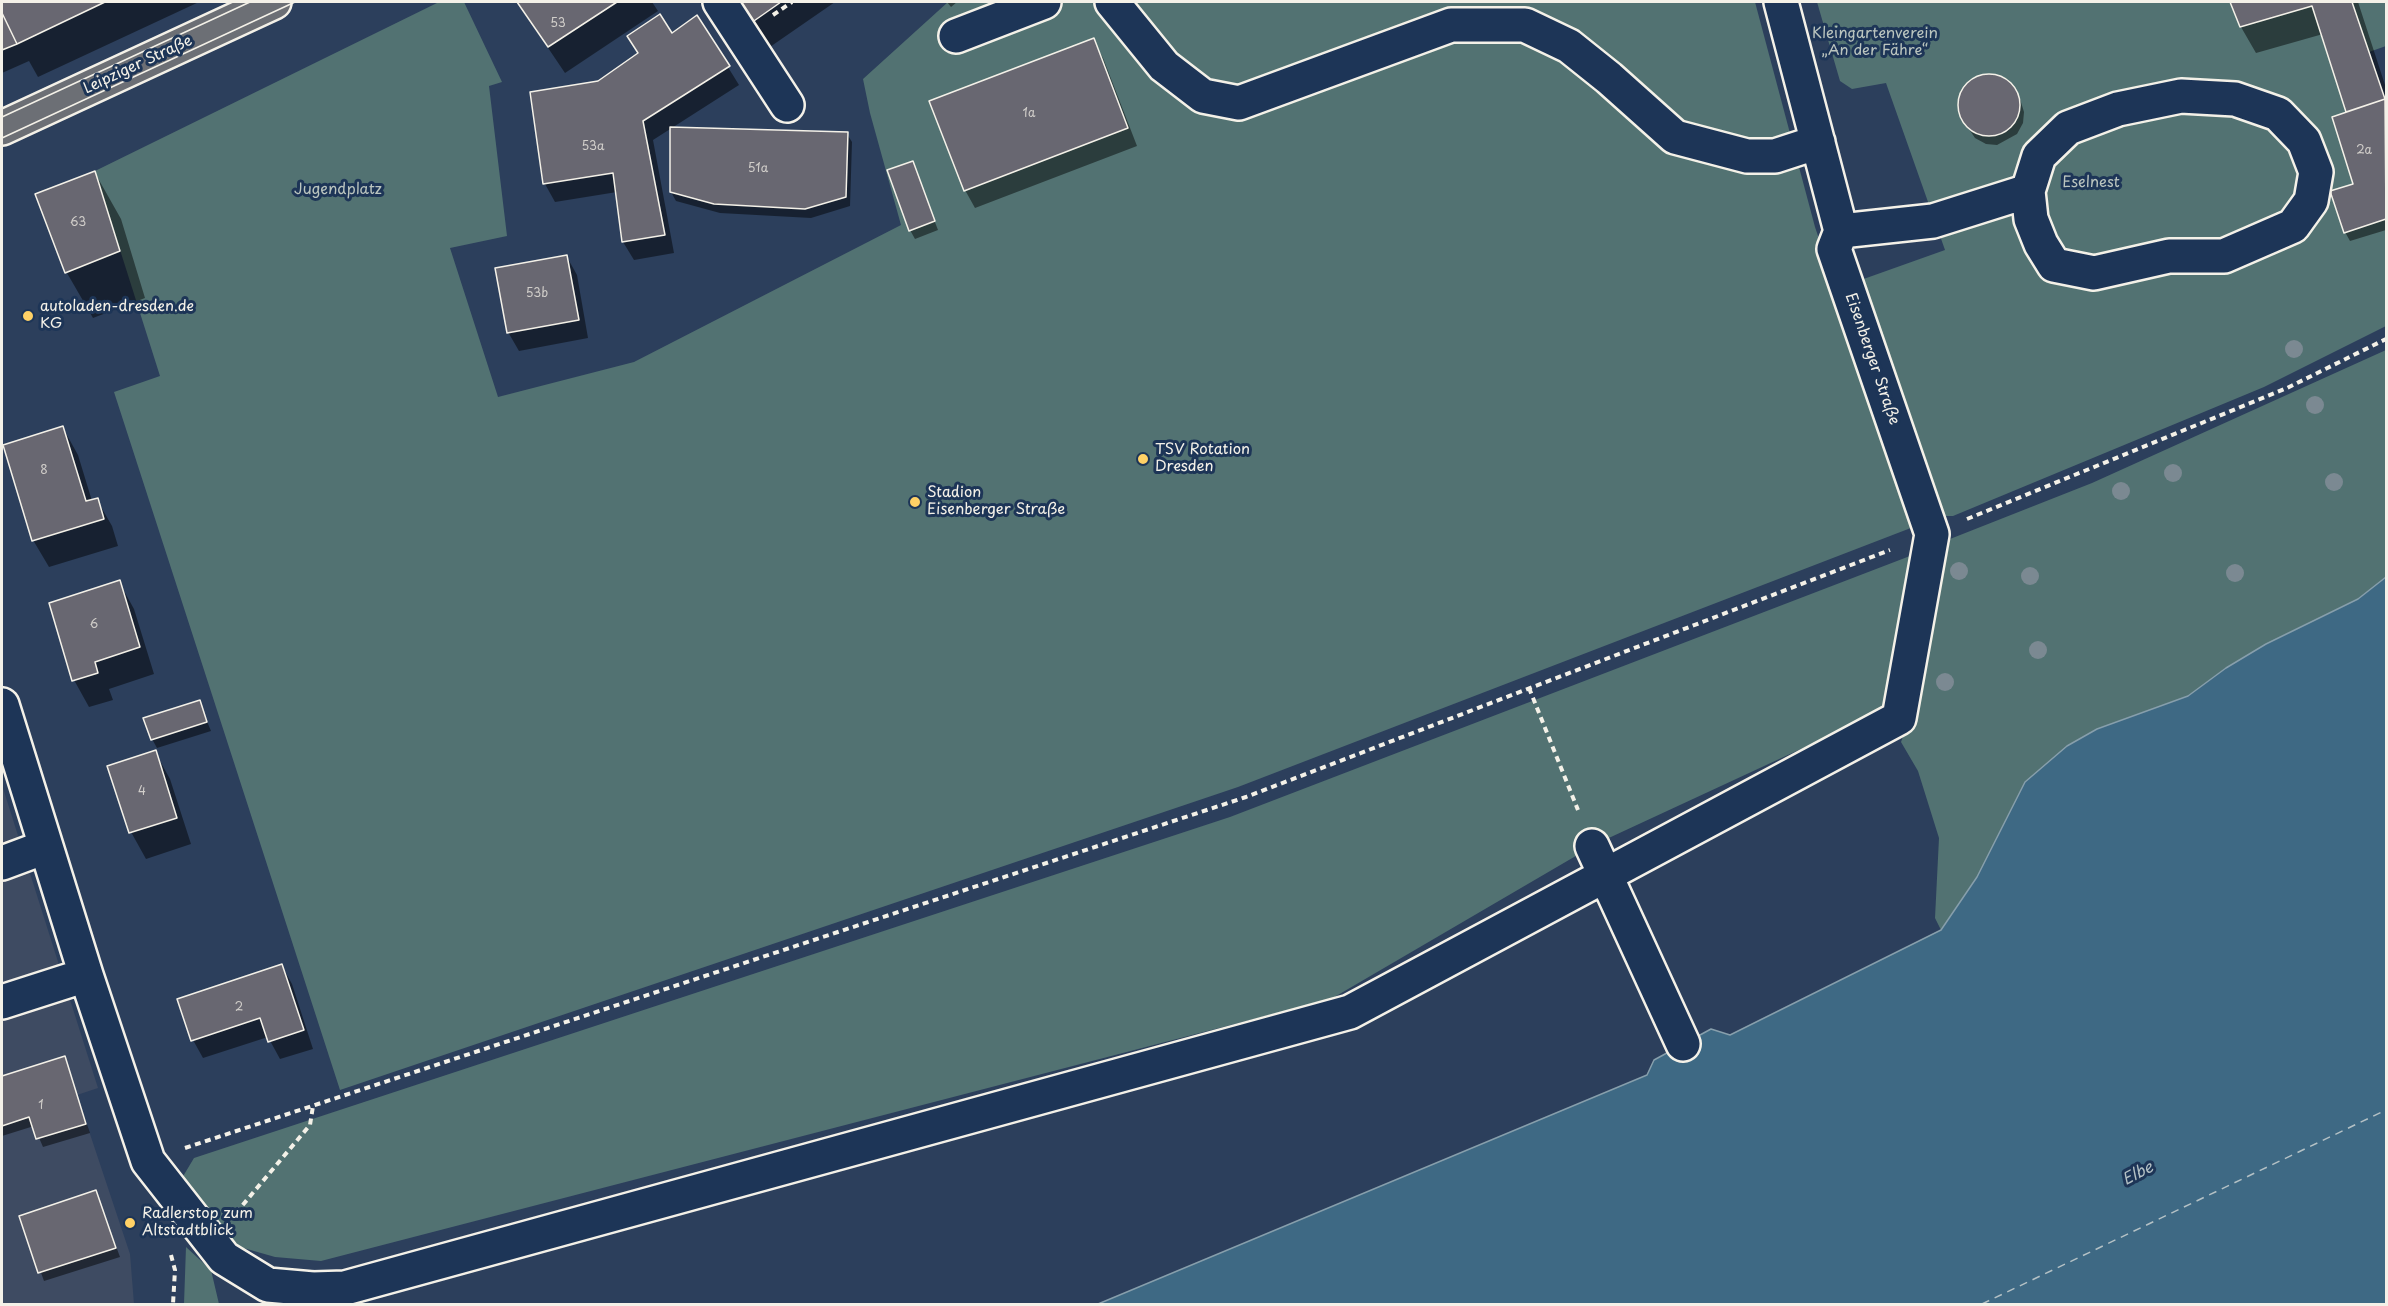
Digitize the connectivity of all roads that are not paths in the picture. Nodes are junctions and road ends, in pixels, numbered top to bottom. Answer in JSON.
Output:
{"nodes":[{"id":1,"x":273,"y":2,"type":"edge"},
{"id":2,"x":720,"y":2,"type":"edge"},
{"id":3,"x":1044,"y":2,"type":"edge"},
{"id":4,"x":1112,"y":2,"type":"edge"},
{"id":5,"x":1781,"y":2,"type":"edge"},
{"id":6,"x":956,"y":36,"type":"dead end"},
{"id":7,"x":787,"y":105,"type":"dead end"},
{"id":8,"x":2,"y":128,"type":"edge"},
{"id":9,"x":1818,"y":142,"type":"junction"},
{"id":10,"x":2028,"y":191,"type":"junction"},
{"id":11,"x":1841,"y":231,"type":"junction"},
{"id":12,"x":2,"y":705,"type":"edge"},
{"id":13,"x":45,"y":847,"type":"junction"},
{"id":14,"x":1599,"y":861,"type":"junction"},
{"id":15,"x":2,"y":863,"type":"edge"},
{"id":16,"x":86,"y":975,"type":"junction"},
{"id":17,"x":2,"y":1002,"type":"edge"},
{"id":18,"x":1683,"y":1044,"type":"dead end"}],
"edges":[{"from":1,"to":8,"type":"main road","name":"Leipziger Straße"},
{"from":2,"to":7,"type":"street"},
{"from":3,"to":6,"type":"street"},
{"from":4,"to":9,"type":"street"},
{"from":5,"to":9,"type":"street","name":"Eisenberger Straße"},
{"from":9,"to":11,"type":"street","name":"Eisenberger Straße"},
{"from":10,"to":10,"type":"street"},
{"from":10,"to":11,"type":"street"},
{"from":11,"to":14,"type":"street","name":"Eisenberger Straße"},
{"from":12,"to":13,"type":"street"},
{"from":13,"to":15,"type":"street"},
{"from":13,"to":16,"type":"street"},
{"from":14,"to":16,"type":"street"},
{"from":14,"to":18,"type":"street"},
{"from":16,"to":17,"type":"street"}]}
